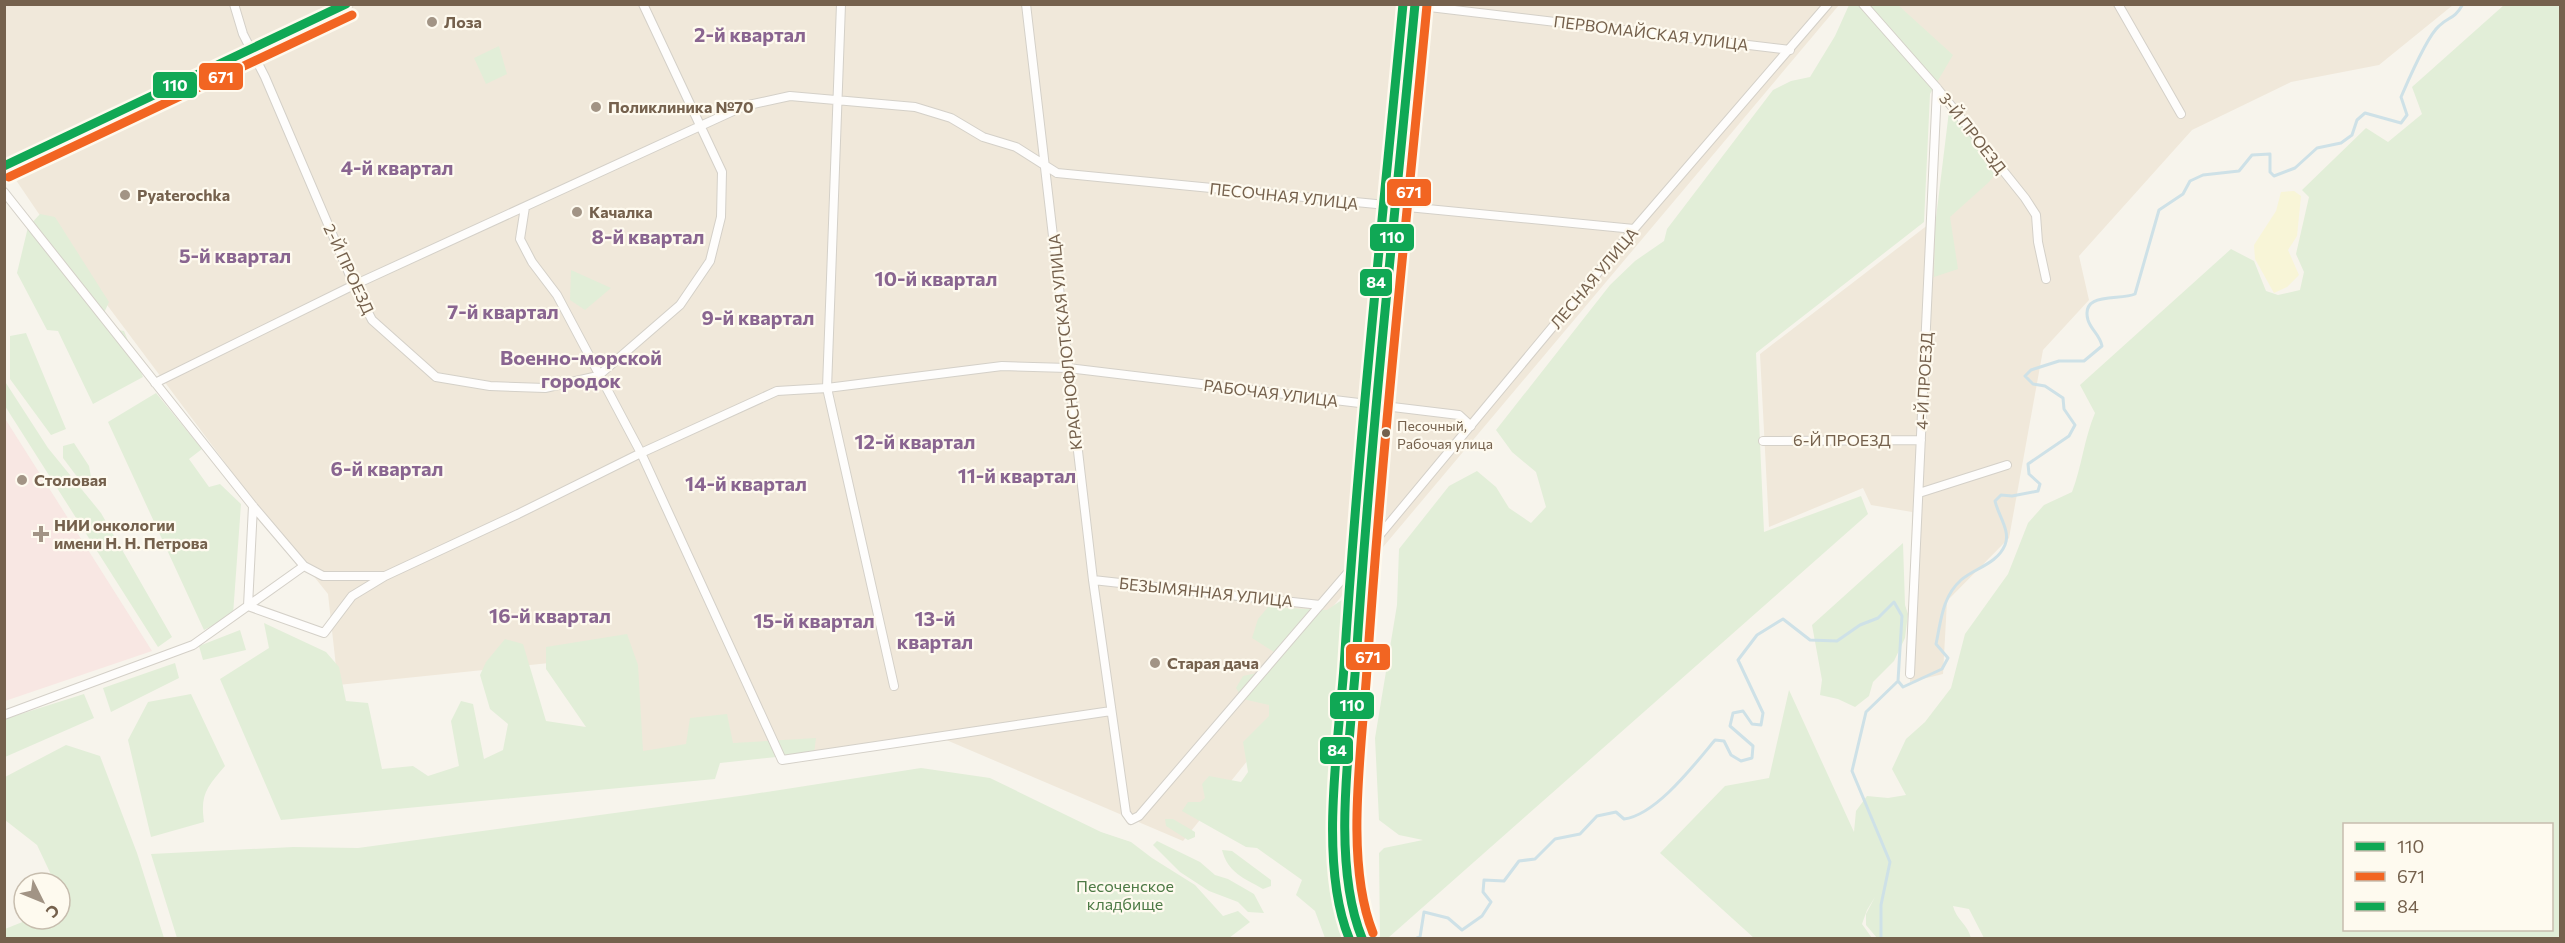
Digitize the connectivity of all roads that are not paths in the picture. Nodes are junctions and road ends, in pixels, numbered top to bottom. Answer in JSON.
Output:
{"nodes":[{"id":1,"x":234,"y":4,"type":"edge"},
{"id":2,"x":347,"y":4,"type":"edge"},
{"id":3,"x":643,"y":4,"type":"edge"},
{"id":4,"x":841,"y":4,"type":"edge"},
{"id":5,"x":1026,"y":4,"type":"edge"},
{"id":6,"x":1828,"y":4,"type":"edge"},
{"id":7,"x":1863,"y":4,"type":"edge"},
{"id":8,"x":2118,"y":4,"type":"edge"},
{"id":9,"x":1411,"y":5,"type":"edge"},
{"id":10,"x":1790,"y":50,"type":"junction"},
{"id":11,"x":251,"y":51,"type":"junction"},
{"id":12,"x":1937,"y":88,"type":"junction"},
{"id":13,"x":836,"y":99,"type":"junction"},
{"id":14,"x":2181,"y":114,"type":"dead end"},
{"id":15,"x":701,"y":126,"type":"junction"},
{"id":16,"x":1044,"y":164,"type":"junction"},
{"id":17,"x":4,"y":166,"type":"edge"},
{"id":18,"x":4,"y":192,"type":"edge"},
{"id":19,"x":525,"y":207,"type":"junction"},
{"id":20,"x":1395,"y":207,"type":"junction"},
{"id":21,"x":1634,"y":229,"type":"junction"},
{"id":22,"x":2046,"y":279,"type":"dead end"},
{"id":23,"x":354,"y":285,"type":"junction"},
{"id":24,"x":1068,"y":368,"type":"junction"},
{"id":25,"x":598,"y":376,"type":"junction"},
{"id":26,"x":155,"y":383,"type":"junction"},
{"id":27,"x":827,"y":388,"type":"junction"},
{"id":28,"x":1379,"y":406,"type":"junction"},
{"id":29,"x":1471,"y":426,"type":"junction"},
{"id":30,"x":1921,"y":440,"type":"junction"},
{"id":31,"x":1763,"y":441,"type":"dead end"},
{"id":32,"x":641,"y":453,"type":"junction"},
{"id":33,"x":2007,"y":465,"type":"dead end"},
{"id":34,"x":1918,"y":493,"type":"junction"},
{"id":35,"x":253,"y":506,"type":"junction"},
{"id":36,"x":1364,"y":555,"type":"junction"},
{"id":37,"x":304,"y":566,"type":"junction"},
{"id":38,"x":385,"y":576,"type":"junction"},
{"id":39,"x":1093,"y":580,"type":"junction"},
{"id":40,"x":1320,"y":604,"type":"junction"},
{"id":41,"x":248,"y":606,"type":"junction"},
{"id":42,"x":1910,"y":674,"type":"dead end"},
{"id":43,"x":894,"y":686,"type":"dead end"},
{"id":44,"x":1111,"y":711,"type":"junction"},
{"id":45,"x":4,"y":715,"type":"edge"},
{"id":46,"x":1131,"y":820,"type":"joint"},
{"id":47,"x":1362,"y":939,"type":"edge"}],
"edges":[{"from":1,"to":11,"type":"street","name":"2-Й ПРОЕЗД"},
{"from":2,"to":11,"type":"main road"},
{"from":3,"to":15,"type":"street","name":"2-Й ПРОЕЗД"},
{"from":4,"to":13,"type":"street"},
{"from":5,"to":16,"type":"street","name":"КРАСНОФЛОТСКАЯ УЛИЦА"},
{"from":6,"to":10,"type":"street","name":"ЛЕСНАЯ УЛИЦА"},
{"from":7,"to":12,"type":"street","name":"3-Й ПРОЕЗД"},
{"from":8,"to":14,"type":"street"},
{"from":9,"to":10,"type":"street","name":"ПЕРВОМАЙСКАЯ УЛИЦА"},
{"from":9,"to":20,"type":"main road"},
{"from":10,"to":21,"type":"street","name":"ЛЕСНАЯ УЛИЦА"},
{"from":11,"to":17,"type":"main road"},
{"from":11,"to":23,"type":"street","name":"2-Й ПРОЕЗД"},
{"from":12,"to":22,"type":"street","name":"3-Й ПРОЕЗД"},
{"from":12,"to":30,"type":"street","name":"4-Й ПРОЕЗД"},
{"from":13,"to":15,"type":"street","name":"ПЕСОЧНАЯ УЛИЦА"},
{"from":13,"to":16,"type":"street","name":"ПЕСОЧНАЯ УЛИЦА"},
{"from":13,"to":27,"type":"street"},
{"from":15,"to":19,"type":"street","name":"ПЕСОЧНАЯ УЛИЦА"},
{"from":15,"to":25,"type":"street","name":"2-Й ПРОЕЗД"},
{"from":16,"to":20,"type":"street","name":"ПЕСОЧНАЯ УЛИЦА"},
{"from":16,"to":24,"type":"street","name":"КРАСНОФЛОТСКАЯ УЛИЦА"},
{"from":18,"to":26,"type":"street"},
{"from":19,"to":23,"type":"street","name":"ПЕСОЧНАЯ УЛИЦА"},
{"from":19,"to":25,"type":"street"},
{"from":20,"to":21,"type":"street","name":"ПЕСОЧНАЯ УЛИЦА"},
{"from":20,"to":28,"type":"main road"},
{"from":21,"to":29,"type":"street","name":"ЛЕСНАЯ УЛИЦА"},
{"from":23,"to":25,"type":"street","name":"2-Й ПРОЕЗД"},
{"from":23,"to":26,"type":"street","name":"ПЕСОЧНАЯ УЛИЦА"},
{"from":24,"to":27,"type":"street","name":"РАБОЧАЯ УЛИЦА"},
{"from":24,"to":28,"type":"street","name":"РАБОЧАЯ УЛИЦА"},
{"from":24,"to":39,"type":"street","name":"КРАСНОФЛОТСКАЯ УЛИЦА"},
{"from":25,"to":32,"type":"street"},
{"from":26,"to":35,"type":"street"},
{"from":27,"to":32,"type":"street","name":"РАБОЧАЯ УЛИЦА"},
{"from":27,"to":43,"type":"street"},
{"from":28,"to":29,"type":"street","name":"РАБОЧАЯ УЛИЦА"},
{"from":28,"to":36,"type":"main road"},
{"from":29,"to":36,"type":"street","name":"ЛЕСНАЯ УЛИЦА"},
{"from":30,"to":31,"type":"street","name":"6-Й ПРОЕЗД"},
{"from":30,"to":34,"type":"street","name":"4-Й ПРОЕЗД"},
{"from":32,"to":38,"type":"street","name":"РАБОЧАЯ УЛИЦА"},
{"from":32,"to":44,"type":"street"},
{"from":33,"to":34,"type":"street"},
{"from":34,"to":42,"type":"street","name":"4-Й ПРОЕЗД"},
{"from":35,"to":37,"type":"street"},
{"from":35,"to":41,"type":"street"},
{"from":36,"to":40,"type":"street","name":"ЛЕСНАЯ УЛИЦА"},
{"from":36,"to":47,"type":"main road"},
{"from":37,"to":38,"type":"street"},
{"from":37,"to":41,"type":"street"},
{"from":38,"to":41,"type":"street","name":"РАБОЧАЯ УЛИЦА"},
{"from":39,"to":40,"type":"street","name":"БЕЗЫМЯННАЯ УЛИЦА"},
{"from":39,"to":44,"type":"street","name":"КРАСНОФЛОТСКАЯ УЛИЦА"},
{"from":40,"to":46,"type":"street","name":"ЛЕСНАЯ УЛИЦА"},
{"from":41,"to":45,"type":"street"},
{"from":44,"to":46,"type":"street","name":"КРАСНОФЛОТСКАЯ УЛИЦА"}]}
